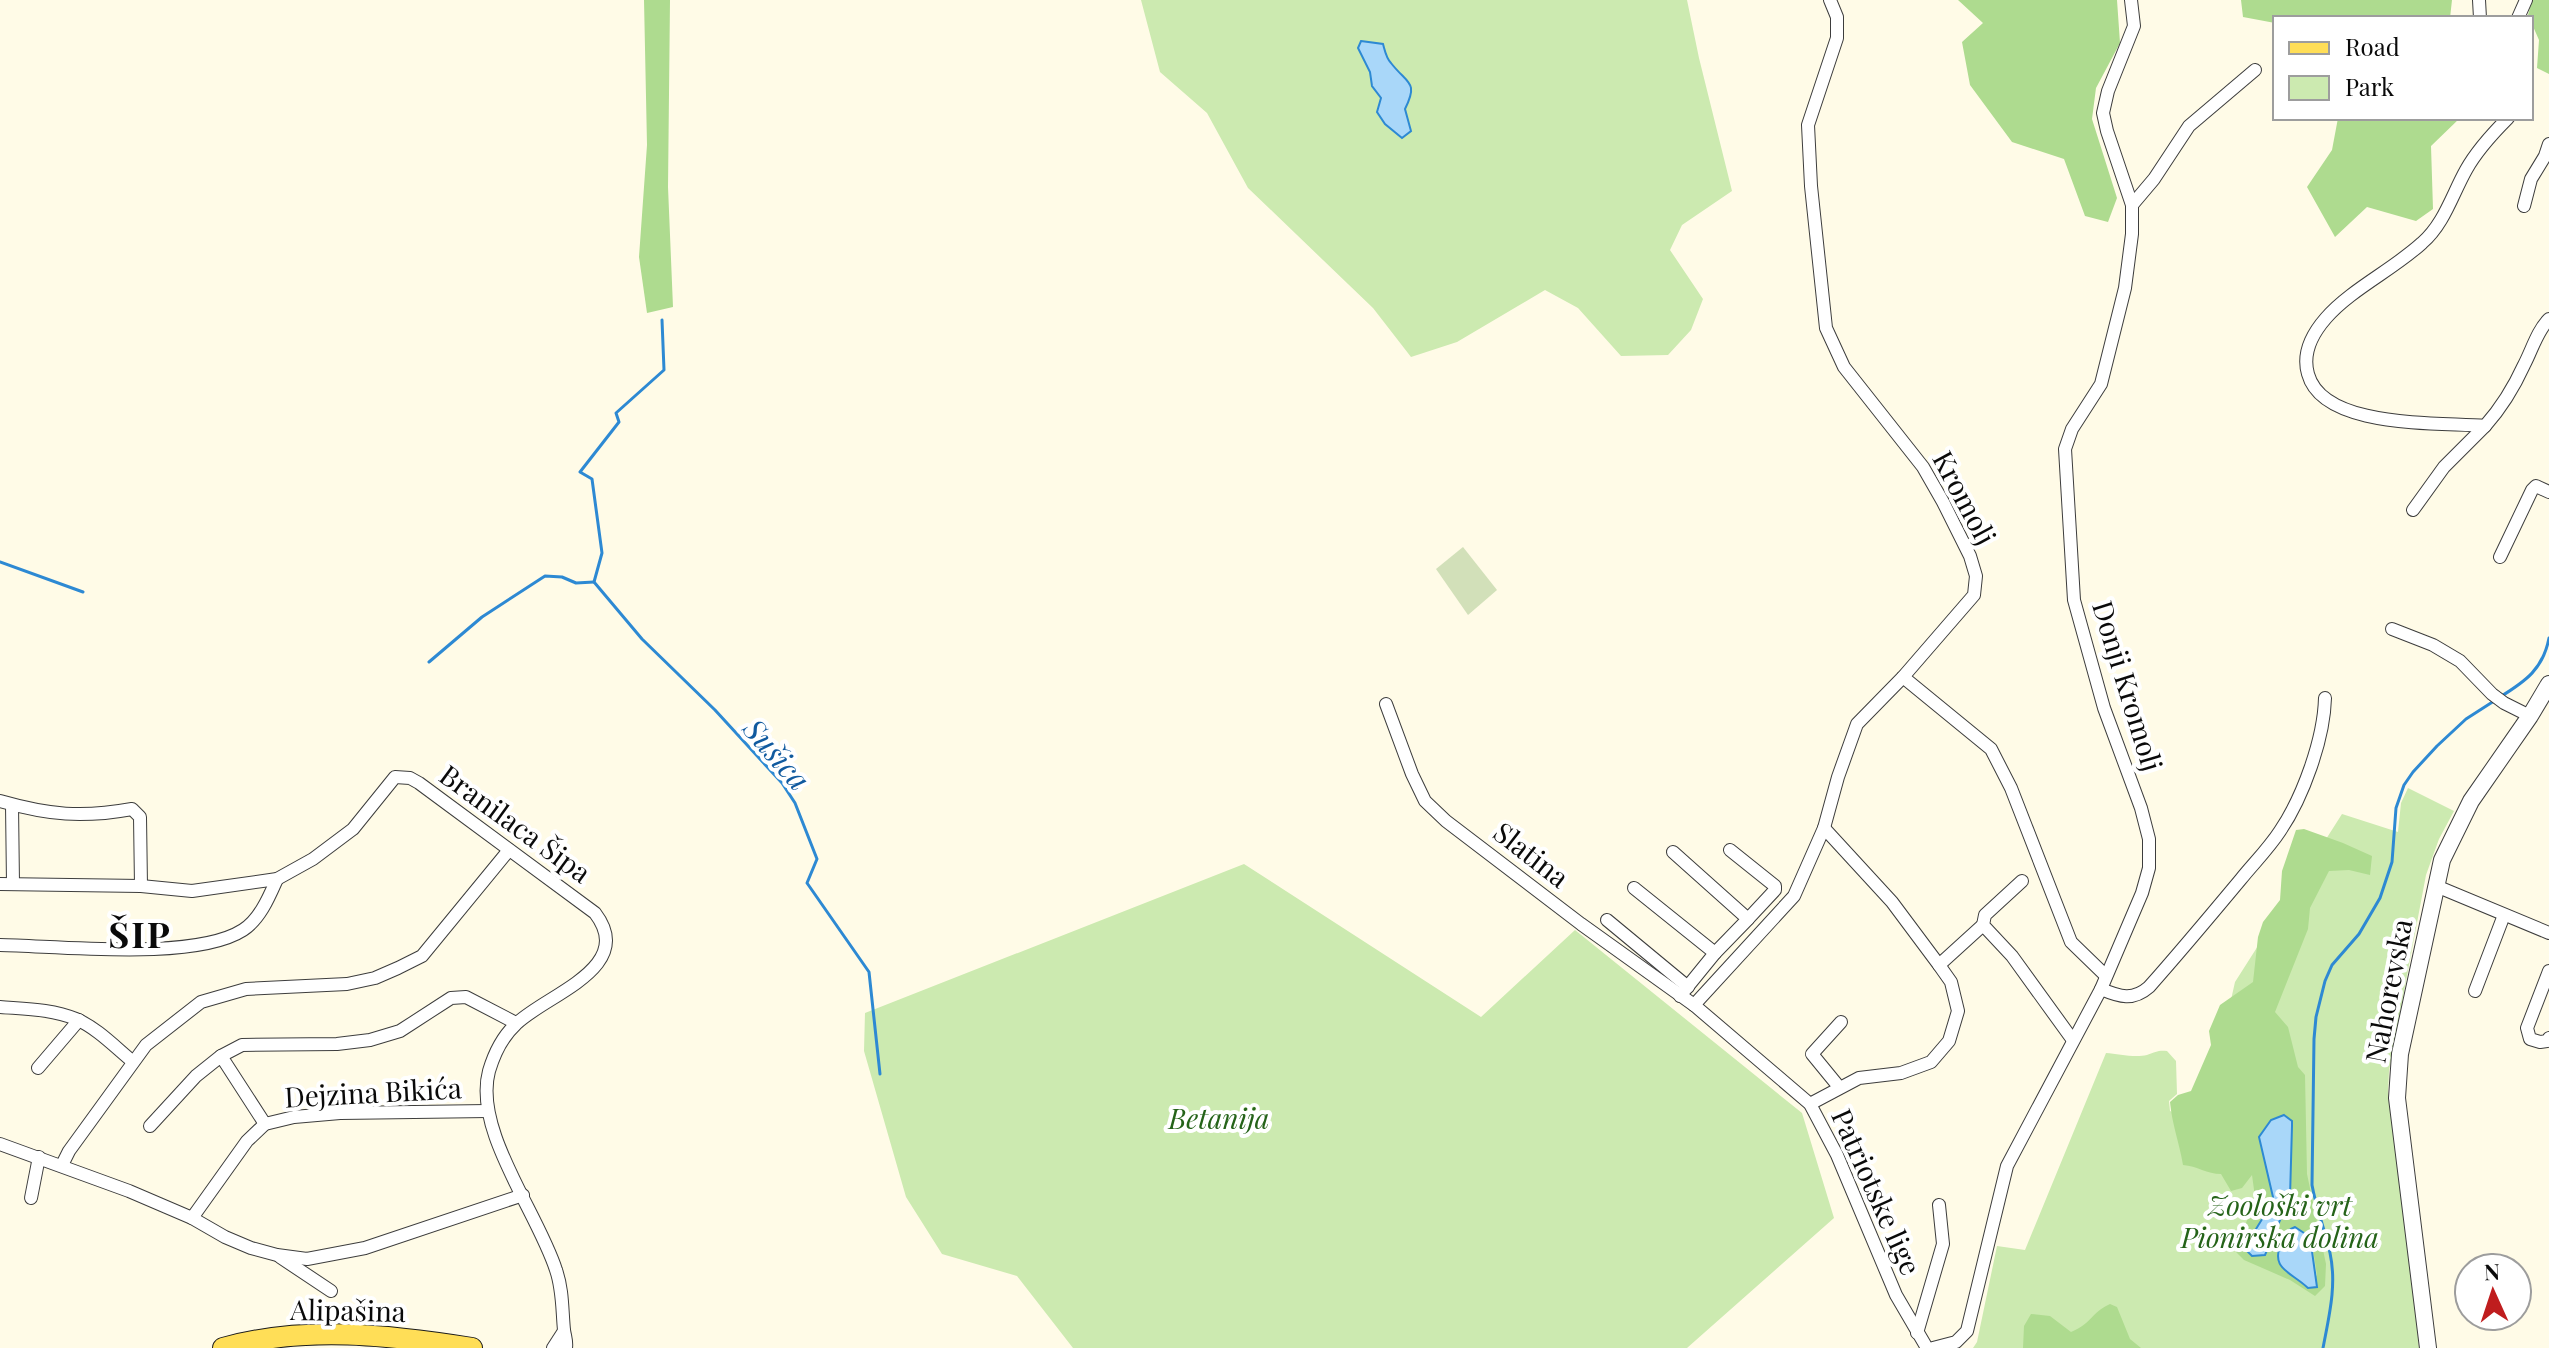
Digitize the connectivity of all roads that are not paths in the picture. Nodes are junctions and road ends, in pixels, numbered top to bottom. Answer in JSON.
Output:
{"nodes":[{"id":1,"x":1830,"y":0,"type":"edge"},
{"id":2,"x":2131,"y":0,"type":"edge"},
{"id":3,"x":2255,"y":70,"type":"dead end"},
{"id":4,"x":2506,"y":120,"type":"edge"},
{"id":5,"x":2549,"y":144,"type":"edge"},
{"id":6,"x":2132,"y":205,"type":"junction"},
{"id":7,"x":2524,"y":206,"type":"dead end"},
{"id":8,"x":2549,"y":319,"type":"edge"},
{"id":9,"x":2485,"y":426,"type":"junction"},
{"id":10,"x":2549,"y":492,"type":"edge"},
{"id":11,"x":2413,"y":510,"type":"dead end"},
{"id":12,"x":2500,"y":557,"type":"dead end"},
{"id":13,"x":2392,"y":629,"type":"dead end"},
{"id":14,"x":1903,"y":677,"type":"junction"},
{"id":15,"x":2548,"y":689,"type":"edge"},
{"id":16,"x":2325,"y":698,"type":"dead end"},
{"id":17,"x":1386,"y":704,"type":"dead end"},
{"id":18,"x":2530,"y":716,"type":"junction"},
{"id":19,"x":6,"y":803,"type":"edge"},
{"id":20,"x":1824,"y":828,"type":"junction"},
{"id":21,"x":509,"y":850,"type":"junction"},
{"id":22,"x":1730,"y":850,"type":"dead end"},
{"id":23,"x":1673,"y":852,"type":"dead end"},
{"id":24,"x":277,"y":879,"type":"junction"},
{"id":25,"x":2022,"y":881,"type":"dead end"},
{"id":26,"x":6,"y":884,"type":"edge"},
{"id":27,"x":141,"y":886,"type":"junction"},
{"id":28,"x":2436,"y":886,"type":"junction"},
{"id":29,"x":1634,"y":888,"type":"dead end"},
{"id":30,"x":2504,"y":915,"type":"junction"},
{"id":31,"x":1748,"y":919,"type":"junction"},
{"id":32,"x":1607,"y":920,"type":"dead end"},
{"id":33,"x":1983,"y":925,"type":"junction"},
{"id":34,"x":2549,"y":933,"type":"edge"},
{"id":35,"x":0,"y":945,"type":"edge"},
{"id":36,"x":1715,"y":953,"type":"junction"},
{"id":37,"x":1939,"y":965,"type":"junction"},
{"id":38,"x":2549,"y":971,"type":"edge"},
{"id":39,"x":2105,"y":975,"type":"junction"},
{"id":40,"x":2101,"y":989,"type":"junction"},
{"id":41,"x":1684,"y":991,"type":"junction"},
{"id":42,"x":2475,"y":991,"type":"dead end"},
{"id":43,"x":1694,"y":1005,"type":"junction"},
{"id":44,"x":0,"y":1007,"type":"edge"},
{"id":45,"x":2535,"y":1009,"type":"junction"},
{"id":46,"x":2549,"y":1015,"type":"edge"},
{"id":47,"x":79,"y":1020,"type":"junction"},
{"id":48,"x":1841,"y":1022,"type":"dead end"},
{"id":49,"x":516,"y":1023,"type":"junction"},
{"id":50,"x":2549,"y":1038,"type":"edge"},
{"id":51,"x":2072,"y":1039,"type":"junction"},
{"id":52,"x":221,"y":1056,"type":"junction"},
{"id":53,"x":132,"y":1061,"type":"junction"},
{"id":54,"x":38,"y":1068,"type":"dead end"},
{"id":55,"x":1839,"y":1087,"type":"junction"},
{"id":56,"x":1810,"y":1104,"type":"junction"},
{"id":57,"x":488,"y":1111,"type":"junction"},
{"id":58,"x":265,"y":1124,"type":"junction"},
{"id":59,"x":150,"y":1126,"type":"dead end"},
{"id":60,"x":0,"y":1144,"type":"edge"},
{"id":61,"x":39,"y":1157,"type":"junction"},
{"id":62,"x":62,"y":1165,"type":"junction"},
{"id":63,"x":523,"y":1195,"type":"junction"},
{"id":64,"x":31,"y":1198,"type":"dead end"},
{"id":65,"x":1939,"y":1205,"type":"dead end"},
{"id":66,"x":192,"y":1218,"type":"junction"},
{"id":67,"x":277,"y":1255,"type":"junction"},
{"id":68,"x":331,"y":1291,"type":"dead end"},
{"id":69,"x":564,"y":1331,"type":"junction"},
{"id":70,"x":1917,"y":1333,"type":"junction"},
{"id":71,"x":223,"y":1348,"type":"edge"},
{"id":72,"x":472,"y":1348,"type":"edge"},
{"id":73,"x":553,"y":1348,"type":"edge"},
{"id":74,"x":566,"y":1348,"type":"edge"},
{"id":75,"x":1927,"y":1348,"type":"edge"},
{"id":76,"x":1933,"y":1348,"type":"edge"},
{"id":77,"x":2428,"y":1348,"type":"edge"}],
"edges":[{"from":1,"to":14,"type":"street","name":"Kromolj"},
{"from":2,"to":6,"type":"street","name":"Donji Kromolj"},
{"from":3,"to":6,"type":"street"},
{"from":4,"to":9,"type":"street"},
{"from":5,"to":7,"type":"street"},
{"from":6,"to":39,"type":"street","name":"Donji Kromolj"},
{"from":8,"to":9,"type":"street"},
{"from":9,"to":11,"type":"street"},
{"from":10,"to":12,"type":"street"},
{"from":13,"to":18,"type":"street"},
{"from":14,"to":20,"type":"street","name":"Kromolj"},
{"from":14,"to":39,"type":"street"},
{"from":15,"to":18,"type":"street","name":"Nahorevska"},
{"from":16,"to":40,"type":"street"},
{"from":17,"to":41,"type":"street","name":"Slatina"},
{"from":18,"to":28,"type":"street","name":"Nahorevska"},
{"from":19,"to":26,"type":"street"},
{"from":19,"to":27,"type":"street"},
{"from":20,"to":37,"type":"street"},
{"from":20,"to":43,"type":"street","name":"Kromolj"},
{"from":21,"to":24,"type":"street","name":"Branilaca Šipa"},
{"from":21,"to":49,"type":"street","name":"Branilaca Šipa"},
{"from":21,"to":53,"type":"street"},
{"from":22,"to":31,"type":"street"},
{"from":23,"to":31,"type":"street"},
{"from":24,"to":27,"type":"street","name":"Branilaca Šipa"},
{"from":24,"to":35,"type":"street"},
{"from":25,"to":33,"type":"street"},
{"from":26,"to":27,"type":"street","name":"Branilaca Šipa"},
{"from":28,"to":30,"type":"street"},
{"from":28,"to":77,"type":"street","name":"Nahorevska"},
{"from":29,"to":36,"type":"street"},
{"from":30,"to":34,"type":"street"},
{"from":30,"to":42,"type":"street"},
{"from":31,"to":36,"type":"street"},
{"from":32,"to":41,"type":"street"},
{"from":33,"to":37,"type":"street"},
{"from":33,"to":51,"type":"street"},
{"from":36,"to":41,"type":"street"},
{"from":37,"to":55,"type":"street"},
{"from":38,"to":45,"type":"street"},
{"from":39,"to":40,"type":"street","name":"Donji Kromolj"},
{"from":40,"to":51,"type":"street","name":"Donji Kromolj"},
{"from":41,"to":43,"type":"street","name":"Slatina"},
{"from":43,"to":56,"type":"street","name":"Patriotske lige"},
{"from":44,"to":47,"type":"street"},
{"from":45,"to":46,"type":"street"},
{"from":45,"to":50,"type":"street"},
{"from":47,"to":53,"type":"street"},
{"from":47,"to":54,"type":"street"},
{"from":48,"to":55,"type":"street"},
{"from":49,"to":52,"type":"street","name":"Dejzina Bikića"},
{"from":49,"to":57,"type":"street","name":"Branilaca Šipa"},
{"from":51,"to":76,"type":"street","name":"Donji Kromolj"},
{"from":52,"to":58,"type":"street","name":"Dejzina Bikića"},
{"from":52,"to":59,"type":"street","name":"Dejzina Bikića"},
{"from":53,"to":62,"type":"street"},
{"from":55,"to":56,"type":"street"},
{"from":56,"to":70,"type":"street","name":"Patriotske lige"},
{"from":57,"to":58,"type":"street","name":"Dejzina Bikića"},
{"from":57,"to":63,"type":"street","name":"Dejzina Bikića"},
{"from":58,"to":66,"type":"street","name":"Dejzina Bikića"},
{"from":60,"to":61,"type":"street"},
{"from":61,"to":62,"type":"street"},
{"from":61,"to":64,"type":"street"},
{"from":62,"to":66,"type":"street"},
{"from":63,"to":67,"type":"street"},
{"from":63,"to":69,"type":"street","name":"Dejzina Bikića"},
{"from":65,"to":70,"type":"street"},
{"from":66,"to":67,"type":"street"},
{"from":67,"to":68,"type":"street"},
{"from":69,"to":73,"type":"street"},
{"from":69,"to":74,"type":"street","name":"Dejzina Bikića"},
{"from":70,"to":75,"type":"street","name":"Patriotske lige"},
{"from":71,"to":72,"type":"main road","name":"Alipašina"}]}
